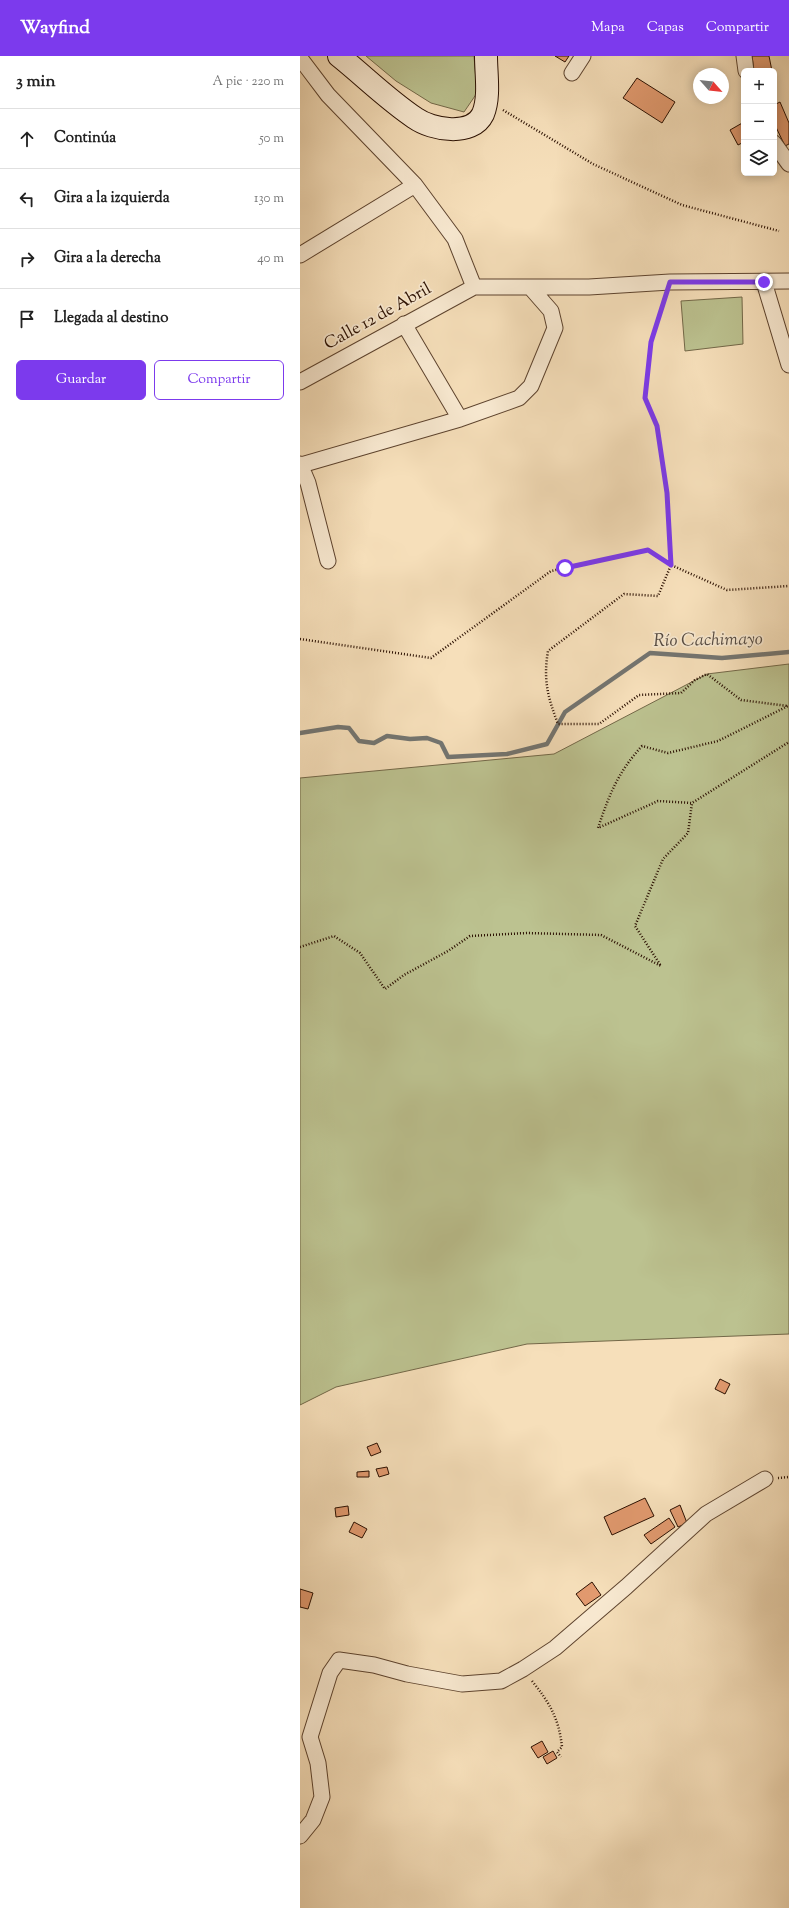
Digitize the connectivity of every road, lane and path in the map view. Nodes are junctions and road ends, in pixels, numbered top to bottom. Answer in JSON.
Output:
{"nodes":[{"id":1,"x":339,"y":56,"type":"edge"},
{"id":2,"x":486,"y":56,"type":"edge"},
{"id":3,"x":583,"y":56,"type":"edge"},
{"id":4,"x":744,"y":56,"type":"edge"},
{"id":5,"x":300,"y":58,"type":"edge"},
{"id":6,"x":746,"y":68,"type":"edge"},
{"id":7,"x":572,"y":73,"type":"dead end"},
{"id":8,"x":486,"y":101,"type":"junction"},
{"id":9,"x":777,"y":147,"type":"edge"},
{"id":10,"x":789,"y":164,"type":"edge"},
{"id":11,"x":415,"y":185,"type":"junction"},
{"id":12,"x":779,"y":231,"type":"dead end"},
{"id":13,"x":300,"y":255,"type":"edge"},
{"id":14,"x":789,"y":281,"type":"edge"},
{"id":15,"x":670,"y":282,"type":"junction"},
{"id":16,"x":764,"y":282,"type":"junction"},
{"id":17,"x":474,"y":286,"type":"junction"},
{"id":18,"x":530,"y":287,"type":"junction"},
{"id":19,"x":404,"y":324,"type":"junction"},
{"id":20,"x":789,"y":365,"type":"edge"},
{"id":21,"x":300,"y":382,"type":"edge"},
{"id":22,"x":460,"y":419,"type":"junction"},
{"id":23,"x":300,"y":465,"type":"edge"},
{"id":24,"x":328,"y":561,"type":"dead end"},
{"id":25,"x":671,"y":565,"type":"junction"},
{"id":26,"x":789,"y":586,"type":"edge"},
{"id":27,"x":300,"y":639,"type":"edge"},
{"id":28,"x":789,"y":742,"type":"edge"},
{"id":29,"x":692,"y":803,"type":"junction"},
{"id":30,"x":300,"y":947,"type":"edge"},
{"id":31,"x":765,"y":1479,"type":"dead end"},
{"id":32,"x":523,"y":1669,"type":"junction"},
{"id":33,"x":561,"y":1757,"type":"dead end"},
{"id":34,"x":300,"y":1836,"type":"edge"}],
"edges":[{"from":1,"to":8,"type":"street"},
{"from":2,"to":8,"type":"street"},
{"from":3,"to":7,"type":"street"},
{"from":4,"to":6,"type":"street"},
{"from":5,"to":11,"type":"street"},
{"from":8,"to":12,"type":"path"},
{"from":9,"to":10,"type":"street"},
{"from":11,"to":13,"type":"street"},
{"from":11,"to":17,"type":"street"},
{"from":14,"to":16,"type":"street"},
{"from":15,"to":16,"type":"street"},
{"from":15,"to":18,"type":"street"},
{"from":15,"to":25,"type":"path"},
{"from":16,"to":20,"type":"street"},
{"from":17,"to":18,"type":"street"},
{"from":17,"to":19,"type":"street","name":"Calle 12 de Abril"},
{"from":18,"to":22,"type":"street"},
{"from":19,"to":21,"type":"street","name":"Calle 12 de Abril"},
{"from":19,"to":22,"type":"street"},
{"from":22,"to":23,"type":"street"},
{"from":23,"to":24,"type":"street"},
{"from":25,"to":26,"type":"path"},
{"from":25,"to":27,"type":"path"},
{"from":25,"to":29,"type":"path"},
{"from":28,"to":29,"type":"path"},
{"from":29,"to":30,"type":"path"},
{"from":31,"to":32,"type":"street"},
{"from":32,"to":33,"type":"path"},
{"from":32,"to":34,"type":"street"}]}
